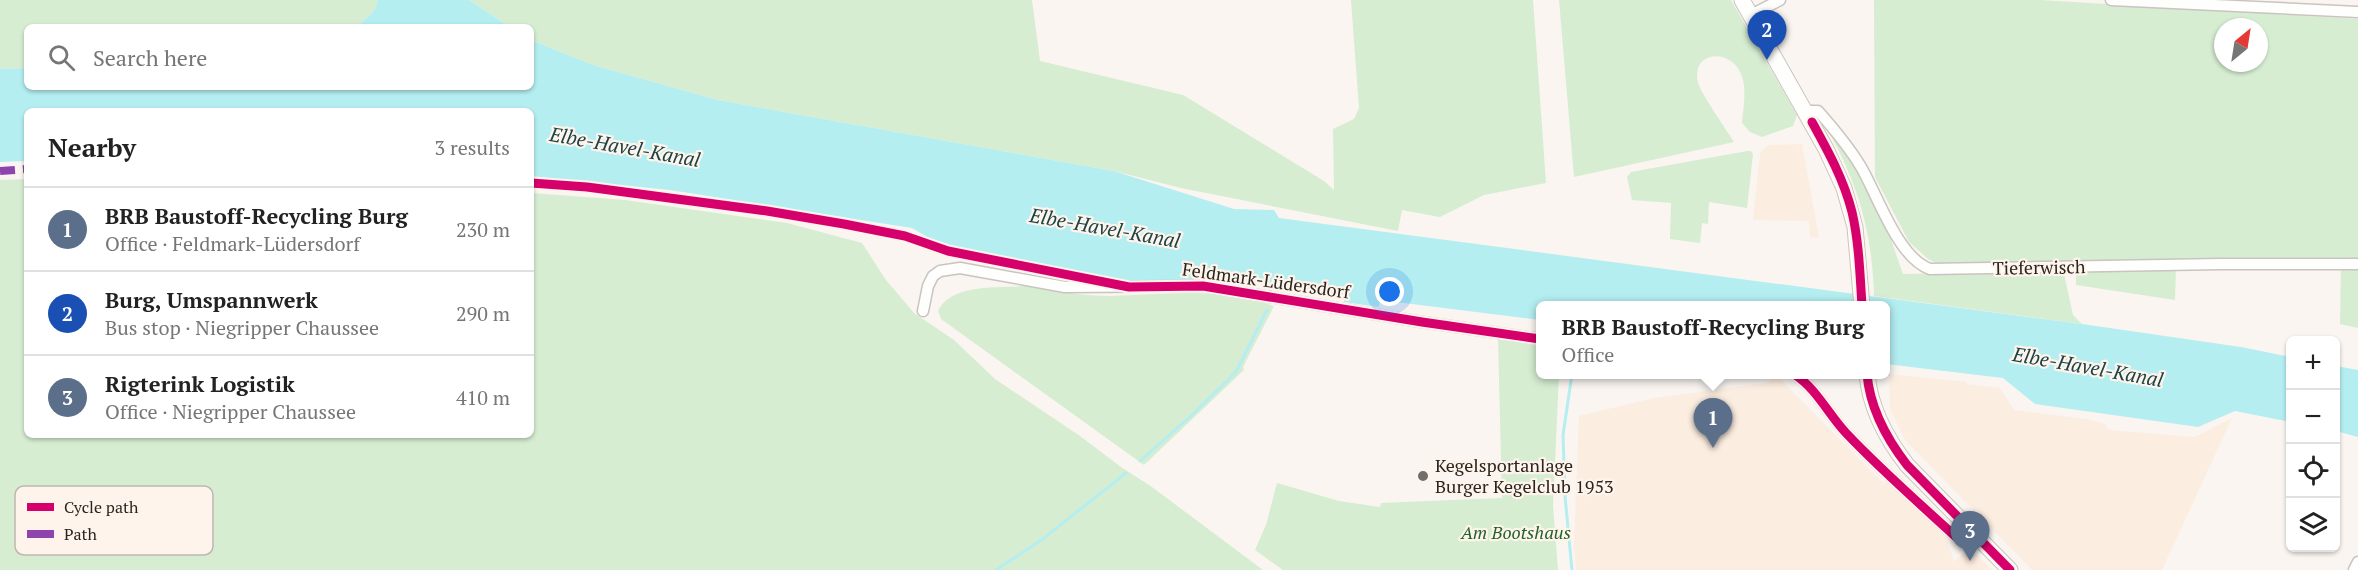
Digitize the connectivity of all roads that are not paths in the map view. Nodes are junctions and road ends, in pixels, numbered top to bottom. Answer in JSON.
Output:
{"nodes":[{"id":1,"x":1742,"y":0,"type":"edge"},
{"id":2,"x":1780,"y":0,"type":"edge"},
{"id":3,"x":2111,"y":0,"type":"edge"},
{"id":4,"x":2358,"y":12,"type":"edge"},
{"id":5,"x":1751,"y":15,"type":"junction"},
{"id":6,"x":1805,"y":111,"type":"junction"},
{"id":7,"x":2358,"y":264,"type":"edge"},
{"id":8,"x":1862,"y":301,"type":"edge"},
{"id":9,"x":923,"y":311,"type":"dead end"},
{"id":10,"x":1536,"y":338,"type":"edge"},
{"id":11,"x":1798,"y":379,"type":"edge"},
{"id":12,"x":1868,"y":379,"type":"edge"},
{"id":13,"x":1972,"y":532,"type":"junction"},
{"id":14,"x":2358,"y":562,"type":"edge"},
{"id":15,"x":2010,"y":570,"type":"edge"},
{"id":16,"x":2354,"y":570,"type":"edge"}],
"edges":[{"from":1,"to":5,"type":"main road"},
{"from":2,"to":5,"type":"street"},
{"from":3,"to":4,"type":"street"},
{"from":5,"to":6,"type":"main road"},
{"from":6,"to":7,"type":"street","name":"Tieferwisch"},
{"from":6,"to":8,"type":"main road"},
{"from":9,"to":10,"type":"street","name":"Feldmark-Lüdersdorf"},
{"from":11,"to":13,"type":"street"},
{"from":12,"to":13,"type":"main road"},
{"from":13,"to":15,"type":"main road"},
{"from":14,"to":16,"type":"street"}]}
